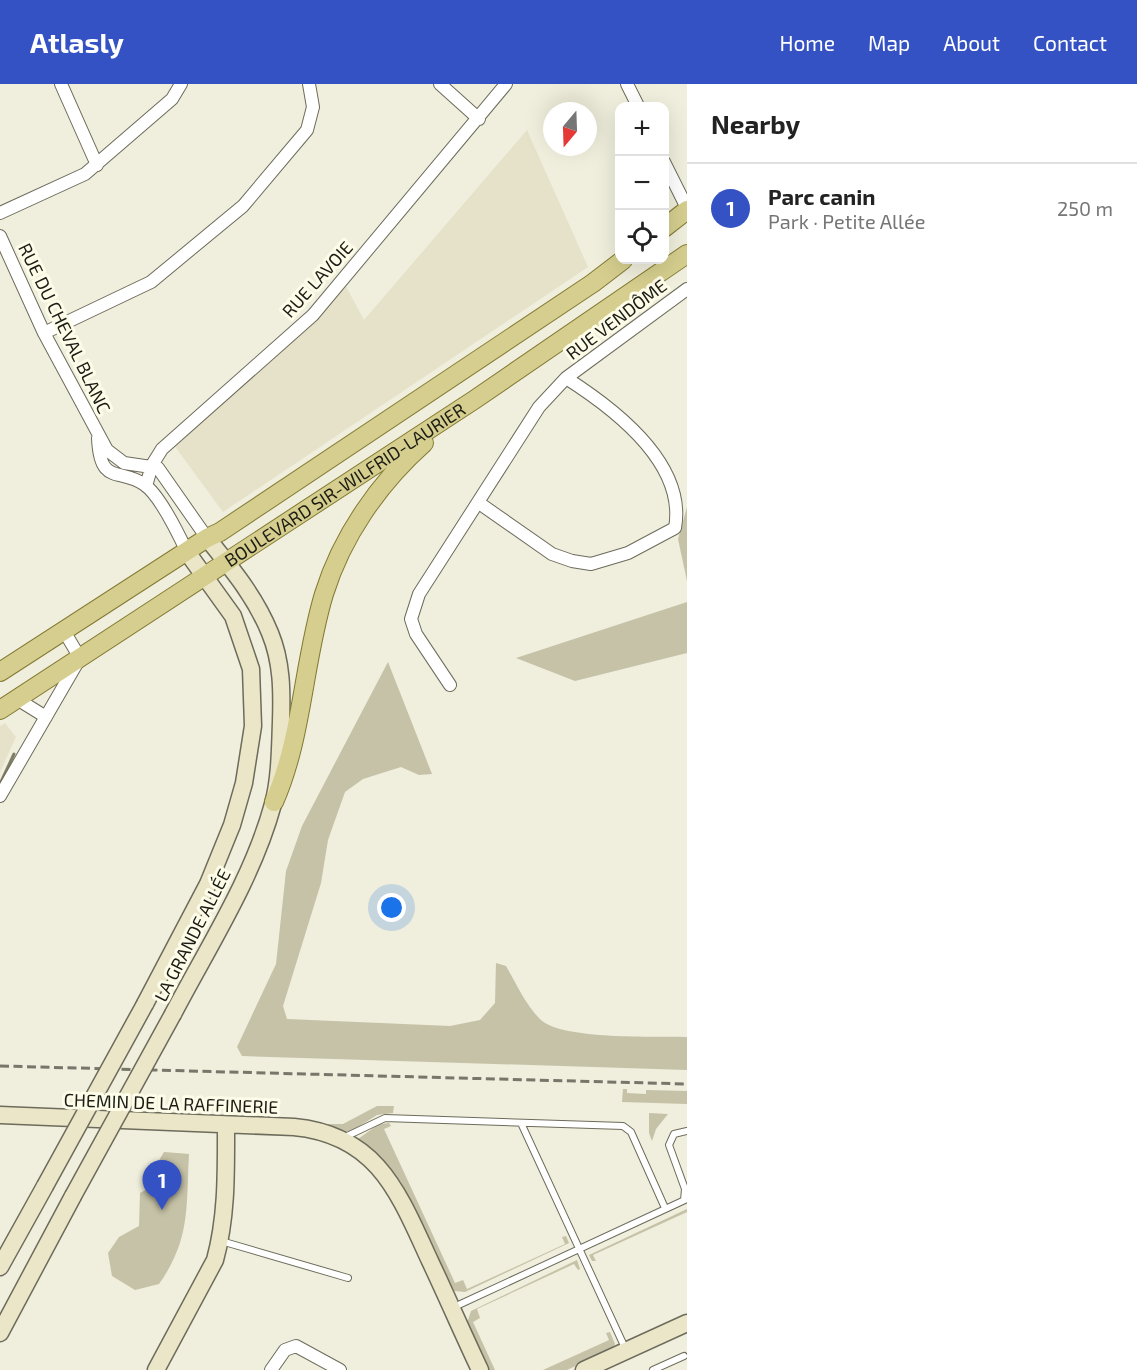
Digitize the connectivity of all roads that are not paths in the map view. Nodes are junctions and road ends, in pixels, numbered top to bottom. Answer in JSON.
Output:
{"nodes":[{"id":1,"x":62,"y":84,"type":"edge"},
{"id":2,"x":182,"y":84,"type":"edge"},
{"id":3,"x":309,"y":84,"type":"edge"},
{"id":4,"x":440,"y":84,"type":"edge"},
{"id":5,"x":506,"y":84,"type":"edge"},
{"id":6,"x":627,"y":84,"type":"edge"},
{"id":7,"x":636,"y":102,"type":"edge"},
{"id":8,"x":479,"y":119,"type":"junction"},
{"id":9,"x":96,"y":165,"type":"junction"},
{"id":10,"x":669,"y":172,"type":"edge"},
{"id":11,"x":687,"y":209,"type":"edge"},
{"id":12,"x":0,"y":213,"type":"edge"},
{"id":13,"x":669,"y":224,"type":"edge"},
{"id":14,"x":0,"y":236,"type":"edge"},
{"id":15,"x":687,"y":254,"type":"edge"},
{"id":16,"x":617,"y":264,"type":"edge"},
{"id":17,"x":687,"y":289,"type":"edge"},
{"id":18,"x":45,"y":333,"type":"junction"},
{"id":19,"x":566,"y":378,"type":"junction"},
{"id":20,"x":474,"y":400,"type":"junction"},
{"id":21,"x":98,"y":436,"type":"junction"},
{"id":22,"x":152,"y":465,"type":"junction"},
{"id":23,"x":146,"y":486,"type":"junction"},
{"id":24,"x":479,"y":503,"type":"junction"},
{"id":25,"x":207,"y":538,"type":"junction"},
{"id":26,"x":187,"y":552,"type":"junction"},
{"id":27,"x":227,"y":562,"type":"junction"},
{"id":28,"x":204,"y":578,"type":"junction"},
{"id":29,"x":64,"y":631,"type":"junction"},
{"id":30,"x":81,"y":658,"type":"junction"},
{"id":31,"x":0,"y":672,"type":"edge"},
{"id":32,"x":450,"y":685,"type":"dead end"},
{"id":33,"x":17,"y":699,"type":"junction"},
{"id":34,"x":0,"y":710,"type":"edge"},
{"id":35,"x":46,"y":717,"type":"junction"},
{"id":36,"x":0,"y":796,"type":"edge"},
{"id":37,"x":274,"y":802,"type":"junction"},
{"id":38,"x":0,"y":1115,"type":"edge"},
{"id":39,"x":521,"y":1123,"type":"junction"},
{"id":40,"x":226,"y":1126,"type":"junction"},
{"id":41,"x":687,"y":1131,"type":"edge"},
{"id":42,"x":338,"y":1138,"type":"junction"},
{"id":43,"x":685,"y":1199,"type":"edge"},
{"id":44,"x":665,"y":1208,"type":"junction"},
{"id":45,"x":220,"y":1240,"type":"junction"},
{"id":46,"x":579,"y":1249,"type":"junction"},
{"id":47,"x":0,"y":1267,"type":"edge"},
{"id":48,"x":348,"y":1278,"type":"dead end"},
{"id":49,"x":452,"y":1308,"type":"junction"},
{"id":50,"x":687,"y":1323,"type":"edge"},
{"id":51,"x":0,"y":1333,"type":"edge"},
{"id":52,"x":626,"y":1351,"type":"junction"},
{"id":53,"x":684,"y":1356,"type":"dead end"},
{"id":54,"x":156,"y":1370,"type":"edge"},
{"id":55,"x":271,"y":1370,"type":"edge"},
{"id":56,"x":340,"y":1370,"type":"edge"},
{"id":57,"x":480,"y":1370,"type":"edge"},
{"id":58,"x":584,"y":1370,"type":"edge"},
{"id":59,"x":653,"y":1370,"type":"edge"}],
"edges":[{"from":1,"to":9,"type":"street"},
{"from":2,"to":9,"type":"street"},
{"from":3,"to":18,"type":"street"},
{"from":4,"to":8,"type":"street"},
{"from":5,"to":8,"type":"street","name":"RUE LAVOIE"},
{"from":6,"to":7,"type":"street"},
{"from":8,"to":22,"type":"street","name":"RUE LAVOIE"},
{"from":9,"to":12,"type":"street"},
{"from":10,"to":11,"type":"street"},
{"from":11,"to":13,"type":"main road"},
{"from":14,"to":18,"type":"street","name":"RUE DU CHEVAL BLANC"},
{"from":15,"to":20,"type":"main road","name":"BOULEVARD SIR-WILFRID-LAURIER"},
{"from":16,"to":25,"type":"main road","name":"BOULEVARD SIR-WILFRID-LAURIER"},
{"from":17,"to":19,"type":"street","name":"RUE VENDÔME"},
{"from":18,"to":21,"type":"street","name":"RUE DU CHEVAL BLANC"},
{"from":19,"to":24,"type":"street","name":"RUE VENDÔME"},
{"from":19,"to":24,"type":"street","name":"RUE VENDÔME"},
{"from":20,"to":27,"type":"main road","name":"BOULEVARD SIR-WILFRID-LAURIER"},
{"from":20,"to":37,"type":"main road"},
{"from":21,"to":22,"type":"street","name":"RUE DU CHEVAL BLANC"},
{"from":21,"to":23,"type":"street","name":"RUE DU CHEVAL BLANC"},
{"from":22,"to":23,"type":"street","name":"RUE LAVOIE"},
{"from":22,"to":25,"type":"street"},
{"from":23,"to":26,"type":"street"},
{"from":24,"to":32,"type":"street","name":"RUE VENDÔME"},
{"from":25,"to":26,"type":"main road","name":"BOULEVARD SIR-WILFRID-LAURIER"},
{"from":25,"to":27,"type":"street","name":"LA GRANDE ALLÉE"},
{"from":26,"to":28,"type":"street","name":"LA GRANDE ALLÉE"},
{"from":26,"to":29,"type":"main road","name":"BOULEVARD SIR-WILFRID-LAURIER"},
{"from":27,"to":28,"type":"main road","name":"BOULEVARD SIR-WILFRID-LAURIER"},
{"from":27,"to":37,"type":"street","name":"LA GRANDE ALLÉE"},
{"from":28,"to":30,"type":"main road","name":"BOULEVARD SIR-WILFRID-LAURIER"},
{"from":28,"to":47,"type":"street","name":"LA GRANDE ALLÉE","bridge":true},
{"from":29,"to":30,"type":"street"},
{"from":29,"to":31,"type":"main road","name":"BOULEVARD SIR-WILFRID-LAURIER"},
{"from":30,"to":33,"type":"main road","name":"BOULEVARD SIR-WILFRID-LAURIER"},
{"from":30,"to":35,"type":"street"},
{"from":33,"to":34,"type":"main road","name":"BOULEVARD SIR-WILFRID-LAURIER"},
{"from":33,"to":35,"type":"street"},
{"from":35,"to":36,"type":"street"},
{"from":37,"to":51,"type":"street","name":"LA GRANDE ALLÉE","bridge":true},
{"from":38,"to":40,"type":"street","name":"CHEMIN DE LA RAFFINERIE"},
{"from":39,"to":42,"type":"lane"},
{"from":39,"to":44,"type":"lane"},
{"from":39,"to":46,"type":"lane"},
{"from":40,"to":42,"type":"street","name":"CHEMIN DE LA RAFFINERIE"},
{"from":40,"to":45,"type":"street"},
{"from":41,"to":43,"type":"lane"},
{"from":42,"to":49,"type":"street","name":"CHEMIN DE LA RAFFINERIE"},
{"from":43,"to":44,"type":"lane"},
{"from":44,"to":46,"type":"lane"},
{"from":45,"to":48,"type":"lane"},
{"from":45,"to":54,"type":"street"},
{"from":46,"to":49,"type":"lane"},
{"from":46,"to":52,"type":"lane"},
{"from":49,"to":57,"type":"street","name":"CHEMIN DE LA RAFFINERIE"},
{"from":50,"to":52,"type":"street"},
{"from":52,"to":58,"type":"street"},
{"from":53,"to":59,"type":"lane"},
{"from":55,"to":56,"type":"street"}]}
